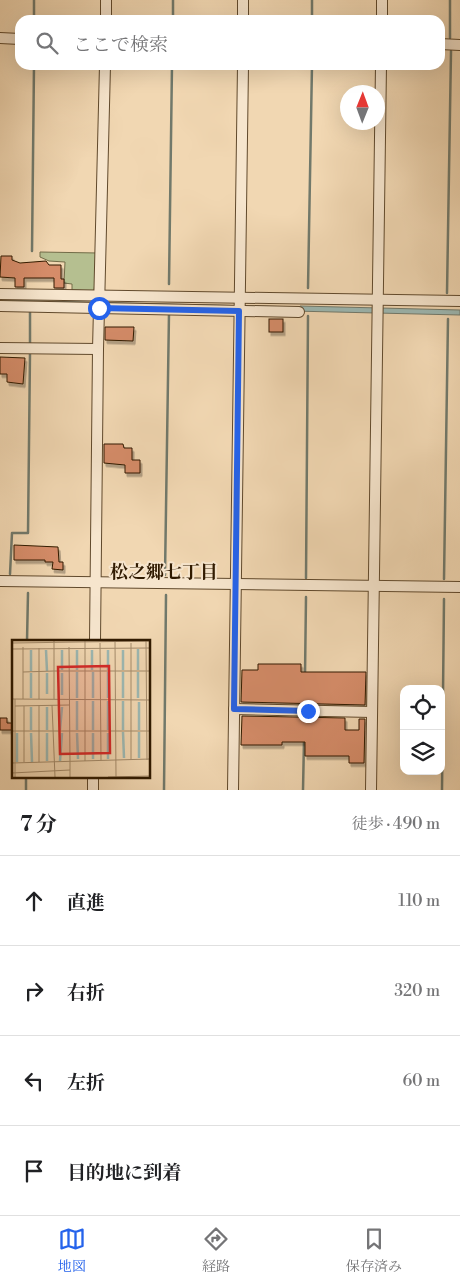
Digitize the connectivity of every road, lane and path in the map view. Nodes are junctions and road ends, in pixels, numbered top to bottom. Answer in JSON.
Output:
{"nodes":[{"id":1,"x":106,"y":0,"type":"edge"},
{"id":2,"x":243,"y":0,"type":"edge"},
{"id":3,"x":382,"y":0,"type":"edge"},
{"id":4,"x":106,"y":15,"type":"edge"},
{"id":5,"x":243,"y":15,"type":"edge"},
{"id":6,"x":382,"y":15,"type":"edge"},
{"id":7,"x":0,"y":38,"type":"edge"},
{"id":8,"x":15,"y":39,"type":"edge"},
{"id":9,"x":445,"y":44,"type":"edge"},
{"id":10,"x":460,"y":45,"type":"edge"},
{"id":11,"x":105,"y":70,"type":"edge"},
{"id":12,"x":242,"y":70,"type":"edge"},
{"id":13,"x":381,"y":70,"type":"edge"},
{"id":14,"x":0,"y":294,"type":"edge"},
{"id":15,"x":99,"y":296,"type":"junction"},
{"id":16,"x":460,"y":301,"type":"edge"},
{"id":17,"x":239,"y":304,"type":"junction"},
{"id":18,"x":0,"y":306,"type":"edge"},
{"id":19,"x":378,"y":306,"type":"junction"},
{"id":20,"x":99,"y":308,"type":"junction"},
{"id":21,"x":299,"y":312,"type":"dead end"},
{"id":22,"x":0,"y":348,"type":"edge"},
{"id":23,"x":98,"y":349,"type":"junction"},
{"id":24,"x":0,"y":582,"type":"edge"},
{"id":25,"x":95,"y":583,"type":"junction"},
{"id":26,"x":236,"y":585,"type":"junction"},
{"id":27,"x":374,"y":587,"type":"junction"},
{"id":28,"x":460,"y":587,"type":"edge"},
{"id":29,"x":95,"y":640,"type":"edge"},
{"id":30,"x":234,"y":709,"type":"junction"},
{"id":31,"x":372,"y":712,"type":"junction"},
{"id":32,"x":233,"y":790,"type":"edge"},
{"id":33,"x":371,"y":790,"type":"edge"}],
"edges":[{"from":1,"to":4,"type":"street"},
{"from":2,"to":5,"type":"street"},
{"from":3,"to":6,"type":"street"},
{"from":7,"to":8,"type":"street"},
{"from":9,"to":10,"type":"street"},
{"from":11,"to":15,"type":"street"},
{"from":12,"to":17,"type":"street"},
{"from":13,"to":19,"type":"street"},
{"from":14,"to":15,"type":"street"},
{"from":15,"to":17,"type":"street"},
{"from":15,"to":20,"type":"street"},
{"from":16,"to":19,"type":"street"},
{"from":17,"to":19,"type":"street"},
{"from":17,"to":20,"type":"street"},
{"from":17,"to":21,"type":"street"},
{"from":17,"to":26,"type":"street"},
{"from":18,"to":20,"type":"street"},
{"from":19,"to":27,"type":"street"},
{"from":20,"to":23,"type":"street"},
{"from":22,"to":23,"type":"street"},
{"from":23,"to":25,"type":"street"},
{"from":24,"to":25,"type":"street"},
{"from":25,"to":26,"type":"street"},
{"from":25,"to":29,"type":"street"},
{"from":26,"to":27,"type":"street"},
{"from":26,"to":30,"type":"street"},
{"from":27,"to":28,"type":"street"},
{"from":27,"to":31,"type":"street"},
{"from":30,"to":31,"type":"street"},
{"from":30,"to":32,"type":"street"},
{"from":31,"to":33,"type":"street"}]}
